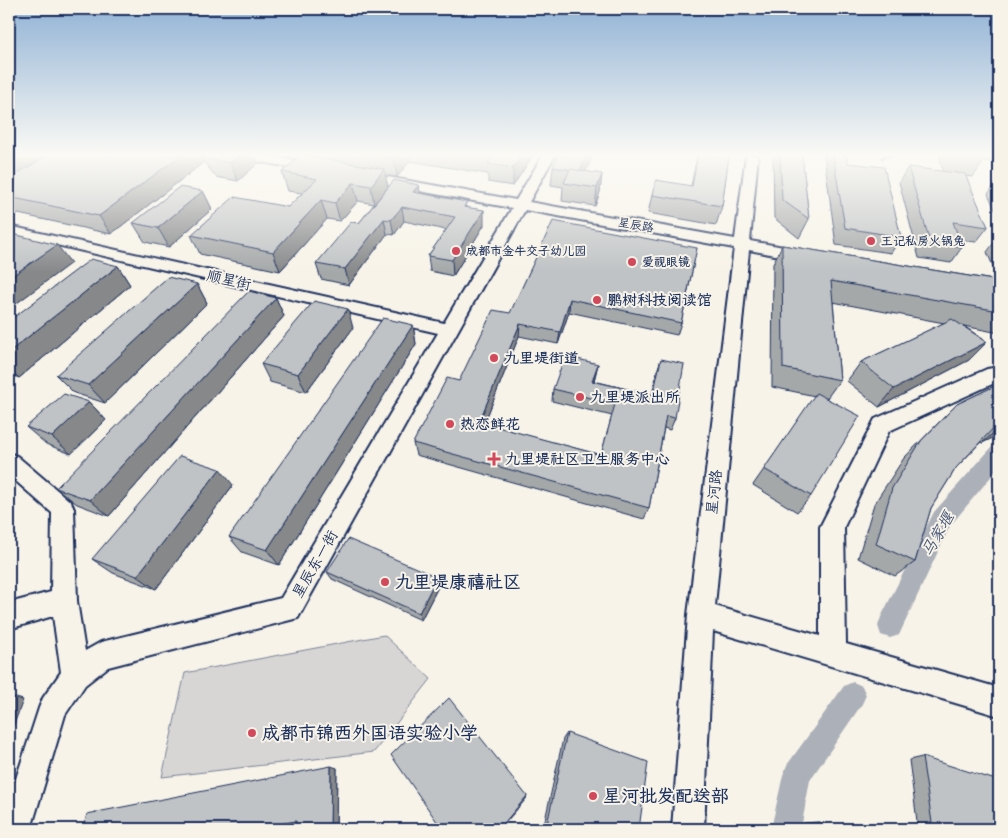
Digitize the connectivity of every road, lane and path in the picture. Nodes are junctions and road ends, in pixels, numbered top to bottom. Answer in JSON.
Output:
{"nodes":[{"id":1,"x":461,"y":194,"type":"edge"},
{"id":2,"x":528,"y":194,"type":"edge"},
{"id":3,"x":747,"y":194,"type":"edge"},
{"id":4,"x":522,"y":205,"type":"junction"},
{"id":5,"x":9,"y":230,"type":"edge"},
{"id":6,"x":741,"y":244,"type":"junction"},
{"id":7,"x":817,"y":258,"type":"edge"},
{"id":8,"x":450,"y":330,"type":"junction"},
{"id":9,"x":999,"y":374,"type":"edge"},
{"id":10,"x":9,"y":462,"type":"edge"},
{"id":11,"x":64,"y":601,"type":"junction"},
{"id":12,"x":701,"y":615,"type":"junction"},
{"id":13,"x":9,"y":616,"type":"edge"},
{"id":14,"x":833,"y":652,"type":"junction"},
{"id":15,"x":75,"y":674,"type":"junction"},
{"id":16,"x":999,"y":702,"type":"edge"},
{"id":17,"x":15,"y":829,"type":"edge"},
{"id":18,"x":688,"y":829,"type":"edge"}],
"edges":[{"from":1,"to":4,"type":"street","name":"星辰路"},
{"from":2,"to":4,"type":"street","name":"星辰东一街"},
{"from":3,"to":6,"type":"street","name":"星河路"},
{"from":4,"to":6,"type":"street","name":"星辰路"},
{"from":4,"to":8,"type":"street","name":"星辰东一街"},
{"from":5,"to":8,"type":"street","name":"顺星街"},
{"from":6,"to":7,"type":"street","name":"星辰路"},
{"from":6,"to":12,"type":"street","name":"星河路"},
{"from":8,"to":15,"type":"street","name":"星辰东一街"},
{"from":9,"to":14,"type":"street"},
{"from":10,"to":11,"type":"street"},
{"from":11,"to":13,"type":"street"},
{"from":11,"to":15,"type":"street"},
{"from":12,"to":14,"type":"street"},
{"from":12,"to":18,"type":"street","name":"星河路"},
{"from":14,"to":16,"type":"street"},
{"from":15,"to":17,"type":"street","name":"星辰东一街"}]}
